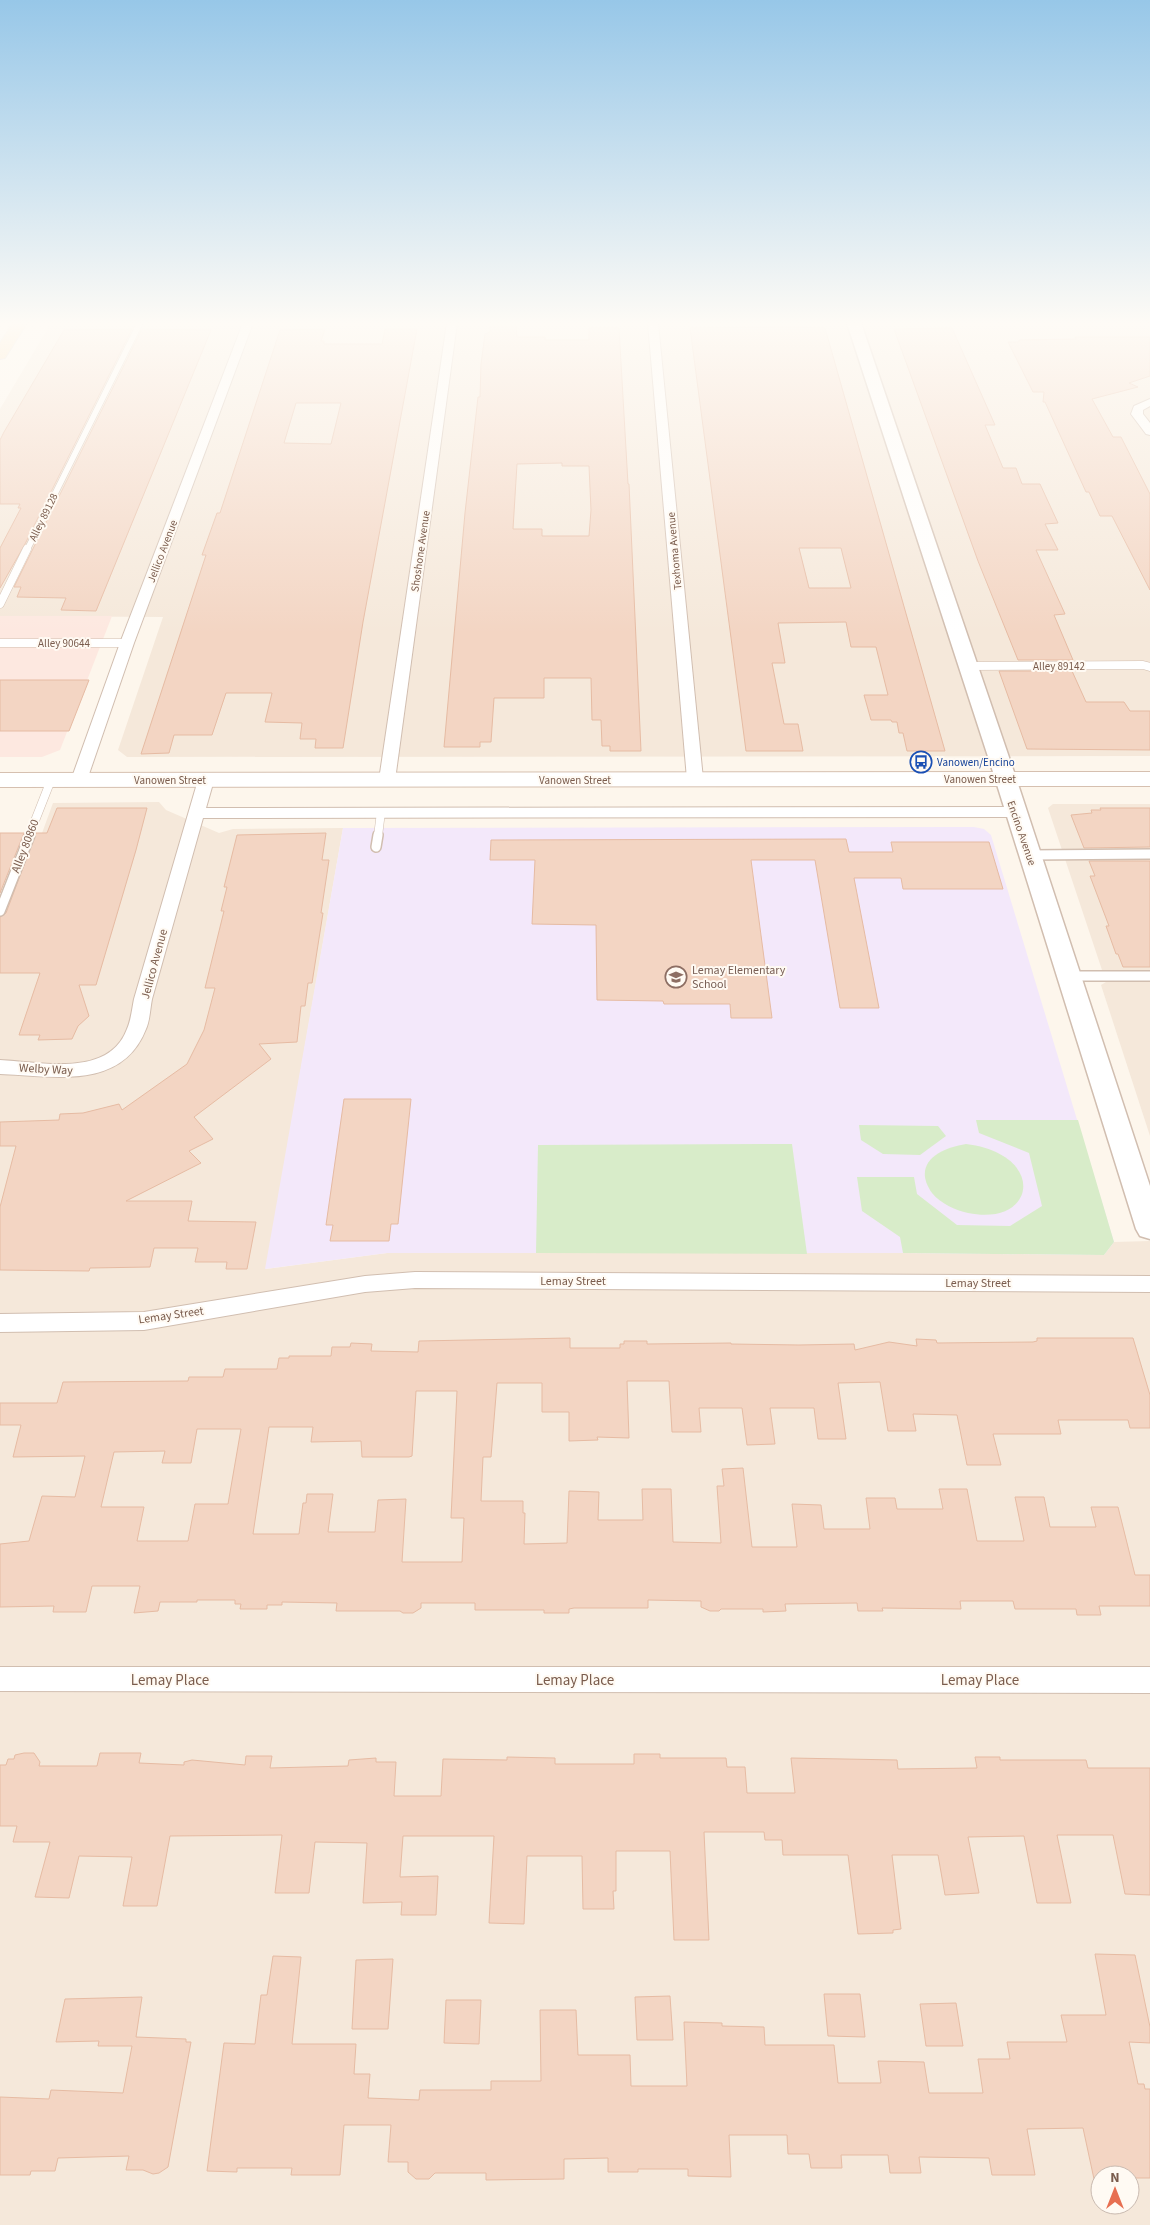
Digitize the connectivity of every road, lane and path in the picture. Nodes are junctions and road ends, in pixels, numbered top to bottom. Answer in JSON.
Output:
{"nodes":[{"id":1,"x":88,"y":427,"type":"edge"},
{"id":2,"x":209,"y":427,"type":"edge"},
{"id":3,"x":437,"y":427,"type":"edge"},
{"id":4,"x":663,"y":427,"type":"edge"},
{"id":5,"x":889,"y":427,"type":"edge"},
{"id":6,"x":0,"y":604,"type":"edge"},
{"id":7,"x":0,"y":642,"type":"edge"},
{"id":8,"x":128,"y":642,"type":"junction"},
{"id":9,"x":968,"y":666,"type":"junction"},
{"id":10,"x":1150,"y":667,"type":"edge"},
{"id":11,"x":1004,"y":779,"type":"junction"},
{"id":12,"x":1150,"y":779,"type":"edge"},
{"id":13,"x":0,"y":780,"type":"edge"},
{"id":14,"x":51,"y":780,"type":"junction"},
{"id":15,"x":79,"y":780,"type":"junction"},
{"id":16,"x":206,"y":780,"type":"junction"},
{"id":17,"x":387,"y":780,"type":"junction"},
{"id":18,"x":695,"y":780,"type":"junction"},
{"id":19,"x":381,"y":812,"type":"junction"},
{"id":20,"x":1015,"y":812,"type":"junction"},
{"id":21,"x":196,"y":813,"type":"junction"},
{"id":22,"x":376,"y":847,"type":"dead end"},
{"id":23,"x":1150,"y":854,"type":"edge"},
{"id":24,"x":1030,"y":855,"type":"junction"},
{"id":25,"x":0,"y":911,"type":"edge"},
{"id":26,"x":1071,"y":976,"type":"junction"},
{"id":27,"x":1150,"y":976,"type":"edge"},
{"id":28,"x":119,"y":1057,"type":"joint"},
{"id":29,"x":0,"y":1067,"type":"edge"},
{"id":30,"x":1150,"y":1229,"type":"edge"},
{"id":31,"x":1150,"y":1284,"type":"edge"},
{"id":32,"x":0,"y":1323,"type":"edge"},
{"id":33,"x":0,"y":1680,"type":"edge"},
{"id":34,"x":1150,"y":1680,"type":"edge"}],
"edges":[{"from":1,"to":6,"type":"lane","name":"Alley 89128"},
{"from":2,"to":8,"type":"street","name":"Jellico Avenue"},
{"from":3,"to":17,"type":"street","name":"Shoshone Avenue"},
{"from":4,"to":18,"type":"street","name":"Texhoma Avenue"},
{"from":5,"to":9,"type":"street","name":"Encino Avenue"},
{"from":7,"to":8,"type":"lane","name":"Alley 90644"},
{"from":8,"to":15,"type":"street","name":"Jellico Avenue"},
{"from":9,"to":10,"type":"lane","name":"Alley 89142"},
{"from":9,"to":11,"type":"street","name":"Encino Avenue"},
{"from":11,"to":12,"type":"main road","name":"Vanowen Street"},
{"from":11,"to":18,"type":"main road","name":"Vanowen Street"},
{"from":11,"to":20,"type":"street","name":"Encino Avenue"},
{"from":13,"to":14,"type":"main road","name":"Vanowen Street"},
{"from":14,"to":15,"type":"main road","name":"Vanowen Street"},
{"from":14,"to":25,"type":"lane","name":"Alley 80860"},
{"from":15,"to":16,"type":"main road","name":"Vanowen Street"},
{"from":16,"to":17,"type":"main road","name":"Vanowen Street"},
{"from":16,"to":21,"type":"street","name":"Jellico Avenue"},
{"from":17,"to":18,"type":"main road","name":"Vanowen Street"},
{"from":19,"to":20,"type":"street"},
{"from":19,"to":21,"type":"street"},
{"from":19,"to":22,"type":"lane"},
{"from":20,"to":24,"type":"street","name":"Encino Avenue"},
{"from":21,"to":28,"type":"street","name":"Jellico Avenue"},
{"from":23,"to":24,"type":"lane"},
{"from":24,"to":26,"type":"street","name":"Encino Avenue"},
{"from":26,"to":27,"type":"lane"},
{"from":26,"to":30,"type":"street","name":"Encino Avenue"},
{"from":28,"to":29,"type":"street","name":"Welby Way"},
{"from":31,"to":32,"type":"street","name":"Lemay Street"},
{"from":33,"to":34,"type":"street","name":"Lemay Place"}]}
